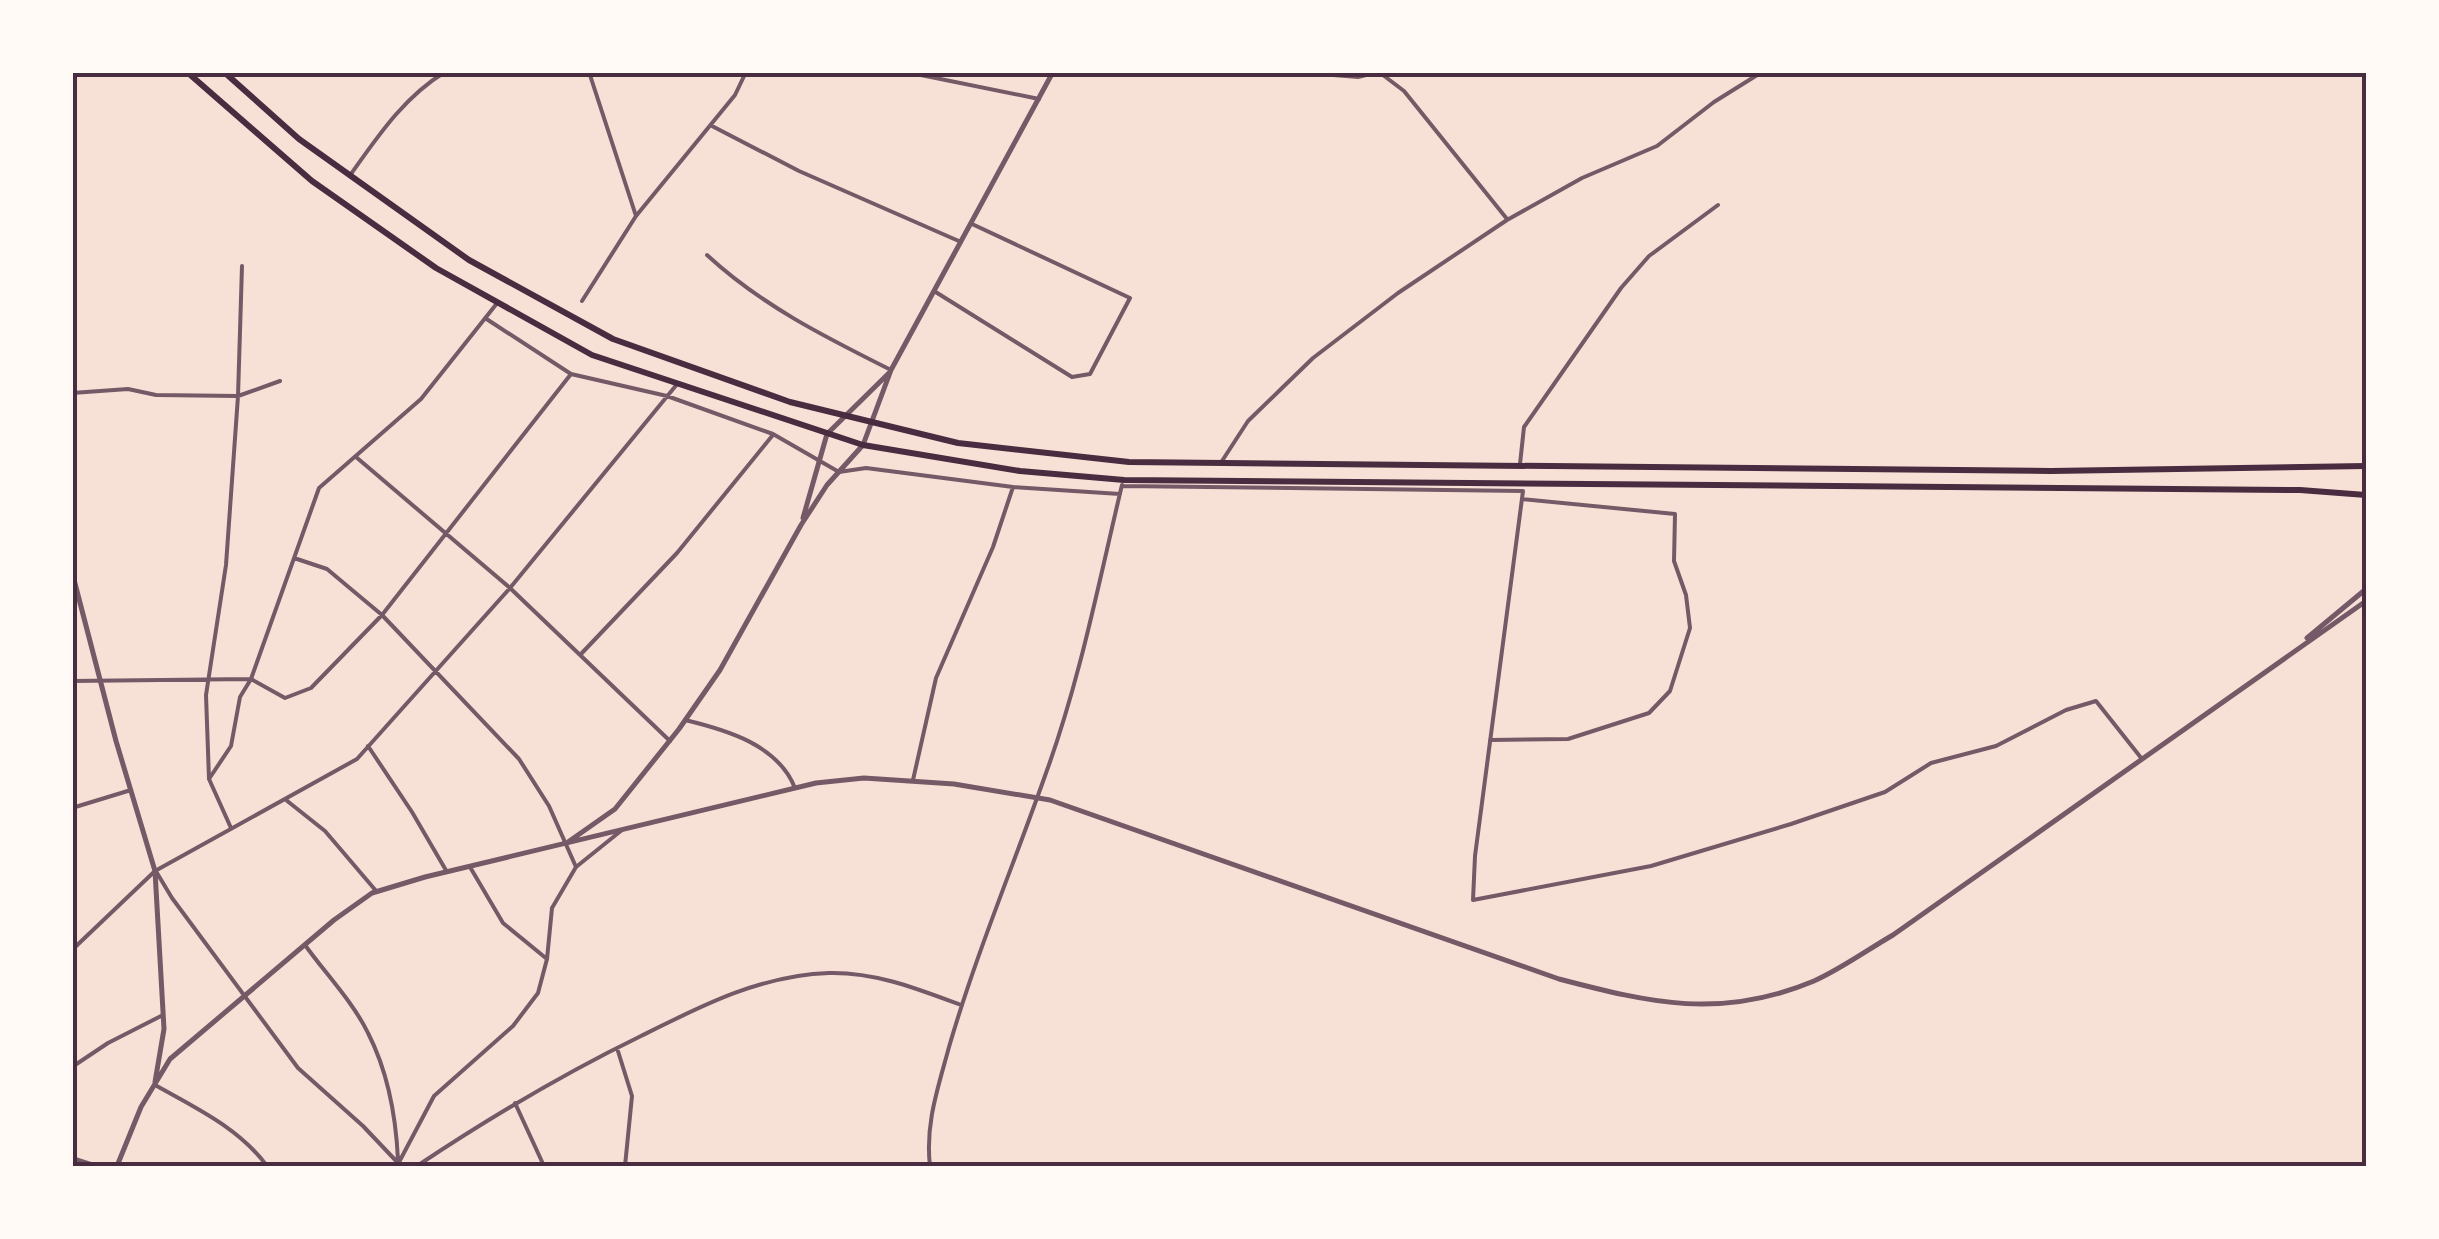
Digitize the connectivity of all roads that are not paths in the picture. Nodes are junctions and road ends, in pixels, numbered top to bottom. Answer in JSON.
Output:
{"nodes":[{"id":1,"x":187,"y":72,"type":"edge"},
{"id":2,"x":224,"y":72,"type":"edge"},
{"id":3,"x":445,"y":72,"type":"edge"},
{"id":4,"x":589,"y":72,"type":"edge"},
{"id":5,"x":746,"y":72,"type":"edge"},
{"id":6,"x":906,"y":72,"type":"edge"},
{"id":7,"x":1053,"y":72,"type":"edge"},
{"id":8,"x":1296,"y":72,"type":"edge"},
{"id":9,"x":1378,"y":72,"type":"edge"},
{"id":10,"x":1760,"y":73,"type":"edge"},
{"id":11,"x":1039,"y":99,"type":"junction"},
{"id":12,"x":710,"y":125,"type":"junction"},
{"id":13,"x":349,"y":178,"type":"junction"},
{"id":14,"x":1718,"y":204,"type":"dead end"},
{"id":15,"x":636,"y":216,"type":"junction"},
{"id":16,"x":1507,"y":220,"type":"junction"},
{"id":17,"x":971,"y":224,"type":"junction"},
{"id":18,"x":961,"y":242,"type":"junction"},
{"id":19,"x":706,"y":254,"type":"dead end"},
{"id":20,"x":242,"y":266,"type":"dead end"},
{"id":21,"x":934,"y":292,"type":"junction"},
{"id":22,"x":582,"y":300,"type":"dead end"},
{"id":23,"x":498,"y":302,"type":"junction"},
{"id":24,"x":485,"y":318,"type":"junction"},
{"id":25,"x":891,"y":370,"type":"junction"},
{"id":26,"x":571,"y":374,"type":"junction"},
{"id":27,"x":280,"y":380,"type":"dead end"},
{"id":28,"x":678,"y":383,"type":"junction"},
{"id":29,"x":72,"y":393,"type":"edge"},
{"id":30,"x":238,"y":396,"type":"junction"},
{"id":31,"x":667,"y":396,"type":"junction"},
{"id":32,"x":845,"y":415,"type":"junction"},
{"id":33,"x":870,"y":421,"type":"junction"},
{"id":34,"x":773,"y":434,"type":"junction"},
{"id":35,"x":827,"y":434,"type":"junction"},
{"id":36,"x":862,"y":446,"type":"junction"},
{"id":37,"x":356,"y":457,"type":"junction"},
{"id":38,"x":820,"y":459,"type":"junction"},
{"id":39,"x":1222,"y":461,"type":"junction"},
{"id":40,"x":2366,"y":466,"type":"edge"},
{"id":41,"x":1520,"y":468,"type":"junction"},
{"id":42,"x":840,"y":472,"type":"junction"},
{"id":43,"x":1123,"y":483,"type":"junction"},
{"id":44,"x":1013,"y":487,"type":"junction"},
{"id":45,"x":1120,"y":494,"type":"junction"},
{"id":46,"x":2366,"y":495,"type":"edge"},
{"id":47,"x":1522,"y":498,"type":"junction"},
{"id":48,"x":801,"y":525,"type":"junction"},
{"id":49,"x":446,"y":533,"type":"junction"},
{"id":50,"x":294,"y":558,"type":"junction"},
{"id":51,"x":72,"y":572,"type":"edge"},
{"id":52,"x":510,"y":588,"type":"junction"},
{"id":53,"x":2366,"y":588,"type":"edge"},
{"id":54,"x":2366,"y":601,"type":"edge"},
{"id":55,"x":382,"y":615,"type":"junction"},
{"id":56,"x":581,"y":654,"type":"junction"},
{"id":57,"x":2278,"y":663,"type":"junction"},
{"id":58,"x":435,"y":671,"type":"junction"},
{"id":59,"x":251,"y":679,"type":"junction"},
{"id":60,"x":72,"y":681,"type":"edge"},
{"id":61,"x":208,"y":681,"type":"junction"},
{"id":62,"x":101,"y":683,"type":"junction"},
{"id":63,"x":685,"y":720,"type":"junction"},
{"id":64,"x":670,"y":740,"type":"junction"},
{"id":65,"x":1490,"y":740,"type":"junction"},
{"id":66,"x":368,"y":746,"type":"junction"},
{"id":67,"x":2142,"y":759,"type":"junction"},
{"id":68,"x":209,"y":780,"type":"junction"},
{"id":69,"x":912,"y":781,"type":"junction"},
{"id":70,"x":795,"y":788,"type":"junction"},
{"id":71,"x":131,"y":790,"type":"junction"},
{"id":72,"x":1036,"y":798,"type":"junction"},
{"id":73,"x":284,"y":799,"type":"junction"},
{"id":74,"x":72,"y":808,"type":"edge"},
{"id":75,"x":231,"y":828,"type":"junction"},
{"id":76,"x":622,"y":830,"type":"junction"},
{"id":77,"x":566,"y":844,"type":"junction"},
{"id":78,"x":470,"y":866,"type":"junction"},
{"id":79,"x":576,"y":868,"type":"junction"},
{"id":80,"x":155,"y":870,"type":"junction"},
{"id":81,"x":447,"y":872,"type":"junction"},
{"id":82,"x":377,"y":892,"type":"junction"},
{"id":83,"x":305,"y":945,"type":"junction"},
{"id":84,"x":72,"y":950,"type":"edge"},
{"id":85,"x":547,"y":959,"type":"junction"},
{"id":86,"x":245,"y":996,"type":"junction"},
{"id":87,"x":962,"y":1005,"type":"junction"},
{"id":88,"x":163,"y":1015,"type":"junction"},
{"id":89,"x":617,"y":1048,"type":"junction"},
{"id":90,"x":72,"y":1067,"type":"edge"},
{"id":91,"x":154,"y":1084,"type":"junction"},
{"id":92,"x":515,"y":1103,"type":"junction"},
{"id":93,"x":72,"y":1158,"type":"edge"},
{"id":94,"x":398,"y":1165,"type":"edge"},
{"id":95,"x":97,"y":1166,"type":"edge"},
{"id":96,"x":117,"y":1166,"type":"edge"},
{"id":97,"x":267,"y":1166,"type":"edge"},
{"id":98,"x":417,"y":1166,"type":"edge"},
{"id":99,"x":544,"y":1166,"type":"edge"},
{"id":100,"x":625,"y":1166,"type":"edge"},
{"id":101,"x":930,"y":1166,"type":"edge"}],
"edges":[{"from":1,"to":23,"type":"main road"},
{"from":2,"to":13,"type":"main road"},
{"from":3,"to":13,"type":"street"},
{"from":4,"to":15,"type":"street"},
{"from":5,"to":12,"type":"street"},
{"from":6,"to":11,"type":"street"},
{"from":7,"to":11,"type":"street"},
{"from":8,"to":9,"type":"street"},
{"from":9,"to":16,"type":"street"},
{"from":10,"to":16,"type":"street"},
{"from":11,"to":17,"type":"street"},
{"from":12,"to":15,"type":"street"},
{"from":12,"to":18,"type":"street"},
{"from":13,"to":32,"type":"main road"},
{"from":14,"to":41,"type":"street"},
{"from":15,"to":22,"type":"street"},
{"from":16,"to":39,"type":"street"},
{"from":17,"to":18,"type":"street"},
{"from":17,"to":21,"type":"street"},
{"from":18,"to":21,"type":"street"},
{"from":19,"to":25,"type":"street"},
{"from":20,"to":30,"type":"street"},
{"from":21,"to":25,"type":"street"},
{"from":23,"to":24,"type":"street"},
{"from":23,"to":28,"type":"main road"},
{"from":24,"to":26,"type":"street"},
{"from":24,"to":37,"type":"street"},
{"from":25,"to":32,"type":"street"},
{"from":25,"to":33,"type":"street"},
{"from":26,"to":31,"type":"street"},
{"from":26,"to":49,"type":"street"},
{"from":27,"to":30,"type":"street"},
{"from":28,"to":31,"type":"street"},
{"from":28,"to":35,"type":"main road"},
{"from":29,"to":30,"type":"street"},
{"from":30,"to":61,"type":"street"},
{"from":31,"to":34,"type":"street"},
{"from":31,"to":52,"type":"street"},
{"from":32,"to":33,"type":"main road"},
{"from":32,"to":35,"type":"street"},
{"from":33,"to":36,"type":"street"},
{"from":33,"to":39,"type":"main road"},
{"from":34,"to":38,"type":"street"},
{"from":34,"to":56,"type":"street"},
{"from":35,"to":36,"type":"main road"},
{"from":35,"to":38,"type":"street"},
{"from":36,"to":42,"type":"street"},
{"from":36,"to":43,"type":"main road"},
{"from":37,"to":49,"type":"street"},
{"from":37,"to":50,"type":"street"},
{"from":38,"to":42,"type":"street"},
{"from":38,"to":48,"type":"street"},
{"from":39,"to":41,"type":"main road"},
{"from":40,"to":41,"type":"main road"},
{"from":42,"to":44,"type":"street"},
{"from":42,"to":48,"type":"street"},
{"from":43,"to":45,"type":"street"},
{"from":43,"to":46,"type":"main road"},
{"from":43,"to":47,"type":"street"},
{"from":44,"to":45,"type":"street"},
{"from":44,"to":69,"type":"street"},
{"from":45,"to":72,"type":"street"},
{"from":47,"to":65,"type":"street"},
{"from":47,"to":65,"type":"street"},
{"from":48,"to":63,"type":"street"},
{"from":49,"to":52,"type":"street"},
{"from":49,"to":55,"type":"street"},
{"from":50,"to":55,"type":"street"},
{"from":50,"to":59,"type":"street"},
{"from":51,"to":62,"type":"street"},
{"from":52,"to":56,"type":"street"},
{"from":52,"to":58,"type":"street"},
{"from":53,"to":57,"type":"street"},
{"from":54,"to":57,"type":"street"},
{"from":55,"to":58,"type":"street"},
{"from":55,"to":59,"type":"street"},
{"from":56,"to":64,"type":"street"},
{"from":57,"to":67,"type":"street"},
{"from":58,"to":66,"type":"street"},
{"from":58,"to":77,"type":"street"},
{"from":59,"to":61,"type":"street"},
{"from":59,"to":68,"type":"street"},
{"from":60,"to":62,"type":"street"},
{"from":61,"to":62,"type":"street"},
{"from":61,"to":68,"type":"street"},
{"from":62,"to":71,"type":"street"},
{"from":63,"to":64,"type":"street"},
{"from":63,"to":70,"type":"street"},
{"from":64,"to":77,"type":"street"},
{"from":65,"to":67,"type":"street"},
{"from":66,"to":73,"type":"street"},
{"from":66,"to":81,"type":"street"},
{"from":67,"to":72,"type":"street"},
{"from":68,"to":75,"type":"street"},
{"from":69,"to":70,"type":"street"},
{"from":69,"to":72,"type":"street"},
{"from":70,"to":76,"type":"street"},
{"from":71,"to":74,"type":"street"},
{"from":71,"to":80,"type":"street"},
{"from":72,"to":87,"type":"street"},
{"from":73,"to":75,"type":"street"},
{"from":73,"to":82,"type":"street"},
{"from":75,"to":80,"type":"street"},
{"from":76,"to":77,"type":"street"},
{"from":76,"to":79,"type":"street"},
{"from":77,"to":78,"type":"street"},
{"from":77,"to":79,"type":"street"},
{"from":78,"to":81,"type":"street"},
{"from":78,"to":85,"type":"street"},
{"from":79,"to":85,"type":"street"},
{"from":80,"to":84,"type":"street"},
{"from":80,"to":86,"type":"street"},
{"from":80,"to":88,"type":"street"},
{"from":81,"to":82,"type":"street"},
{"from":82,"to":83,"type":"street"},
{"from":83,"to":86,"type":"street"},
{"from":83,"to":94,"type":"street"},
{"from":85,"to":94,"type":"street"},
{"from":86,"to":91,"type":"street"},
{"from":86,"to":94,"type":"street"},
{"from":87,"to":89,"type":"street"},
{"from":87,"to":101,"type":"street"},
{"from":88,"to":90,"type":"street"},
{"from":88,"to":91,"type":"street"},
{"from":89,"to":92,"type":"street"},
{"from":89,"to":100,"type":"street"},
{"from":91,"to":96,"type":"street"},
{"from":91,"to":97,"type":"street"},
{"from":92,"to":98,"type":"street"},
{"from":92,"to":99,"type":"street"},
{"from":93,"to":95,"type":"street"}]}
